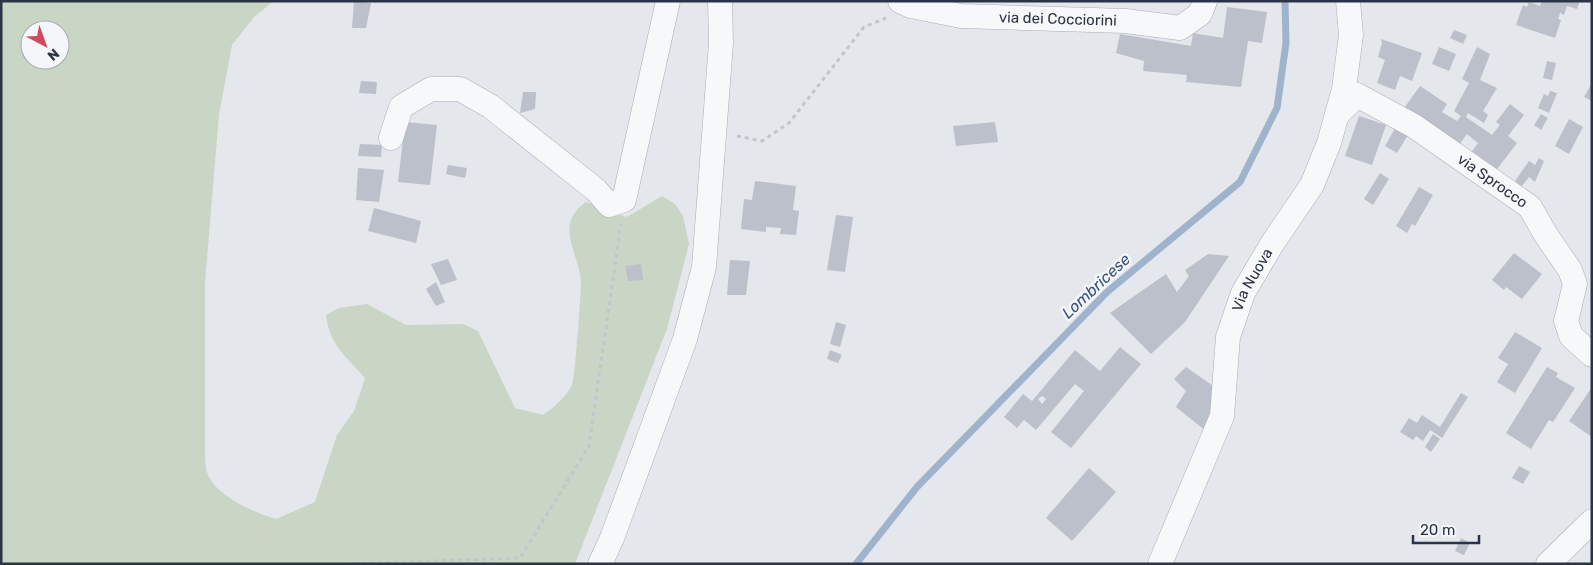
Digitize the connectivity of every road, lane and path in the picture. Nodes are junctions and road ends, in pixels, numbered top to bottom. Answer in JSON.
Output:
{"nodes":[{"id":1,"x":668,"y":1,"type":"edge"},
{"id":2,"x":720,"y":1,"type":"edge"},
{"id":3,"x":1205,"y":1,"type":"edge"},
{"id":4,"x":1348,"y":1,"type":"edge"},
{"id":5,"x":906,"y":4,"type":"edge"},
{"id":6,"x":1337,"y":115,"type":"junction"},
{"id":7,"x":716,"y":118,"type":"junction"},
{"id":8,"x":391,"y":138,"type":"dead end"},
{"id":9,"x":624,"y":200,"type":"junction"},
{"id":10,"x":1592,"y":355,"type":"edge"},
{"id":11,"x":1592,"y":521,"type":"edge"},
{"id":12,"x":346,"y":564,"type":"edge"},
{"id":13,"x":600,"y":564,"type":"edge"},
{"id":14,"x":1160,"y":564,"type":"edge"},
{"id":15,"x":1548,"y":564,"type":"edge"}],
"edges":[{"from":1,"to":9,"type":"street"},
{"from":2,"to":7,"type":"street"},
{"from":3,"to":5,"type":"street","name":"via dei Cocciorini"},
{"from":4,"to":6,"type":"street","name":"Via Nuova"},
{"from":5,"to":7,"type":"path"},
{"from":6,"to":10,"type":"street","name":"via Sprocco"},
{"from":6,"to":14,"type":"street","name":"Via Nuova"},
{"from":7,"to":13,"type":"street"},
{"from":8,"to":9,"type":"street"},
{"from":9,"to":12,"type":"path"},
{"from":11,"to":15,"type":"street"}]}
